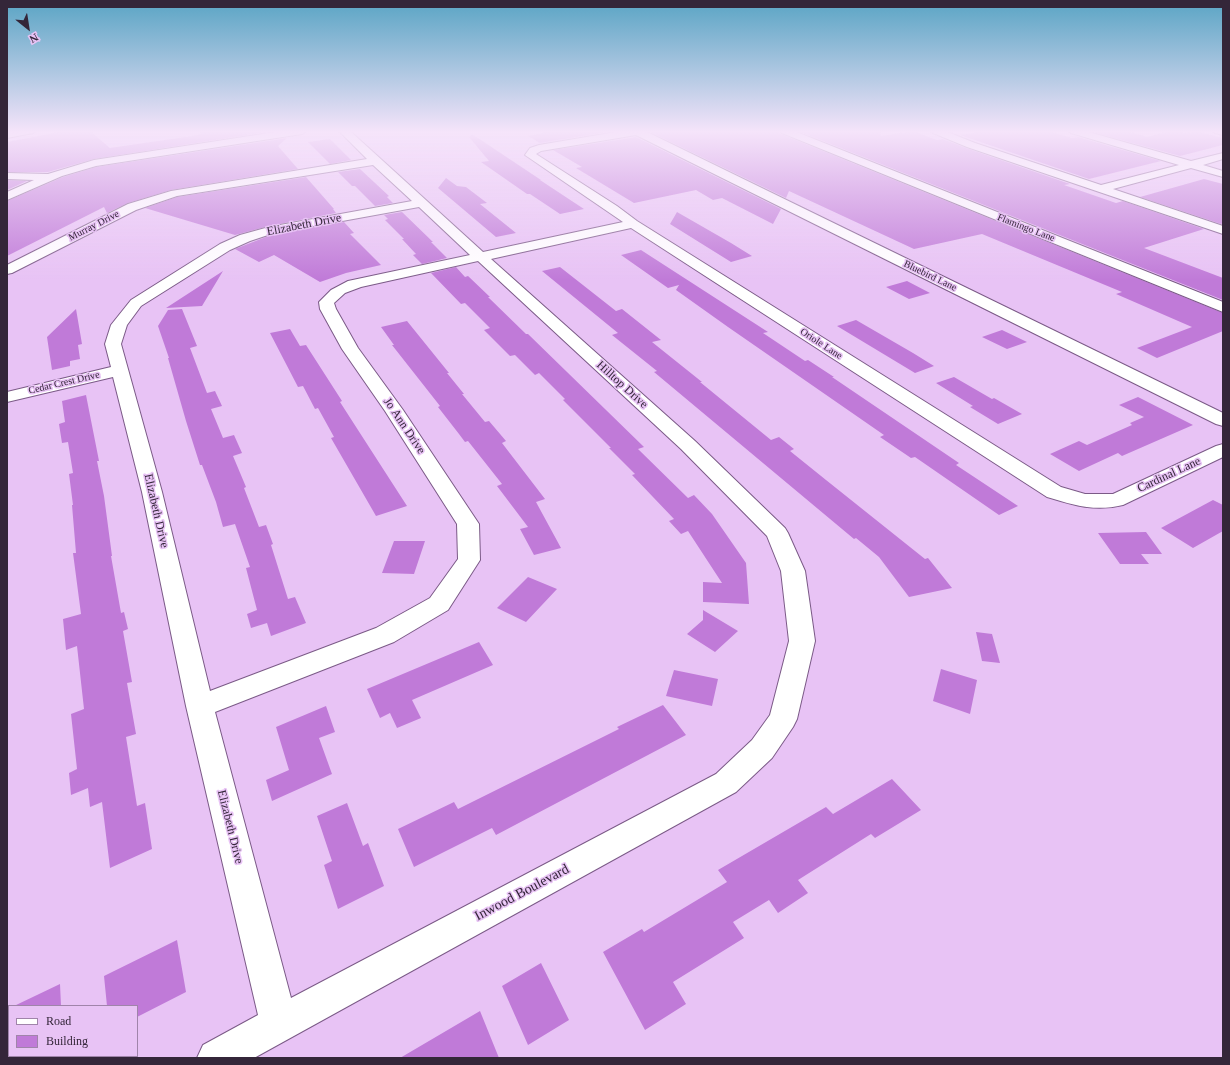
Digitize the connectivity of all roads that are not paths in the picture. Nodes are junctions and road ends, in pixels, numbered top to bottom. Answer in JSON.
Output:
{"nodes":[{"id":1,"x":44,"y":181,"type":"edge"},
{"id":2,"x":252,"y":181,"type":"edge"},
{"id":3,"x":397,"y":181,"type":"edge"},
{"id":4,"x":569,"y":181,"type":"edge"},
{"id":5,"x":739,"y":181,"type":"edge"},
{"id":6,"x":909,"y":181,"type":"edge"},
{"id":7,"x":1078,"y":181,"type":"edge"},
{"id":8,"x":1127,"y":181,"type":"edge"},
{"id":9,"x":1100,"y":188,"type":"junction"},
{"id":10,"x":7,"y":196,"type":"edge"},
{"id":11,"x":421,"y":203,"type":"junction"},
{"id":12,"x":633,"y":224,"type":"junction"},
{"id":13,"x":1223,"y":230,"type":"edge"},
{"id":14,"x":481,"y":256,"type":"junction"},
{"id":15,"x":7,"y":270,"type":"edge"},
{"id":16,"x":1223,"y":307,"type":"edge"},
{"id":17,"x":121,"y":370,"type":"junction"},
{"id":18,"x":7,"y":397,"type":"edge"},
{"id":19,"x":1223,"y":420,"type":"edge"},
{"id":20,"x":1223,"y":450,"type":"edge"},
{"id":21,"x":1116,"y":500,"type":"joint"},
{"id":22,"x":791,"y":690,"type":"joint"},
{"id":23,"x":200,"y":706,"type":"junction"},
{"id":24,"x":279,"y":1024,"type":"junction"},
{"id":25,"x":216,"y":1058,"type":"edge"}],
"edges":[{"from":1,"to":10,"type":"street"},
{"from":2,"to":15,"type":"street","name":"Murray Drive"},
{"from":3,"to":11,"type":"street","name":"Hilltop Drive"},
{"from":4,"to":12,"type":"street","name":"Oriole Lane"},
{"from":5,"to":19,"type":"street","name":"Bluebird Lane"},
{"from":6,"to":16,"type":"street","name":"Flamingo Lane"},
{"from":7,"to":9,"type":"street"},
{"from":8,"to":9,"type":"street"},
{"from":9,"to":13,"type":"street"},
{"from":11,"to":14,"type":"street","name":"Hilltop Drive"},
{"from":11,"to":17,"type":"street","name":"Elizabeth Drive"},
{"from":12,"to":14,"type":"street","name":"Jo Ann Drive"},
{"from":12,"to":21,"type":"street","name":"Oriole Lane"},
{"from":14,"to":22,"type":"street","name":"Hilltop Drive"},
{"from":14,"to":23,"type":"street","name":"Jo Ann Drive"},
{"from":17,"to":18,"type":"street","name":"Cedar Crest Drive"},
{"from":17,"to":23,"type":"street","name":"Elizabeth Drive"},
{"from":20,"to":21,"type":"street","name":"Cardinal Lane"},
{"from":22,"to":24,"type":"street","name":"Inwood Boulevard"},
{"from":23,"to":24,"type":"street","name":"Elizabeth Drive"},
{"from":24,"to":25,"type":"street","name":"Inwood Boulevard"}]}
